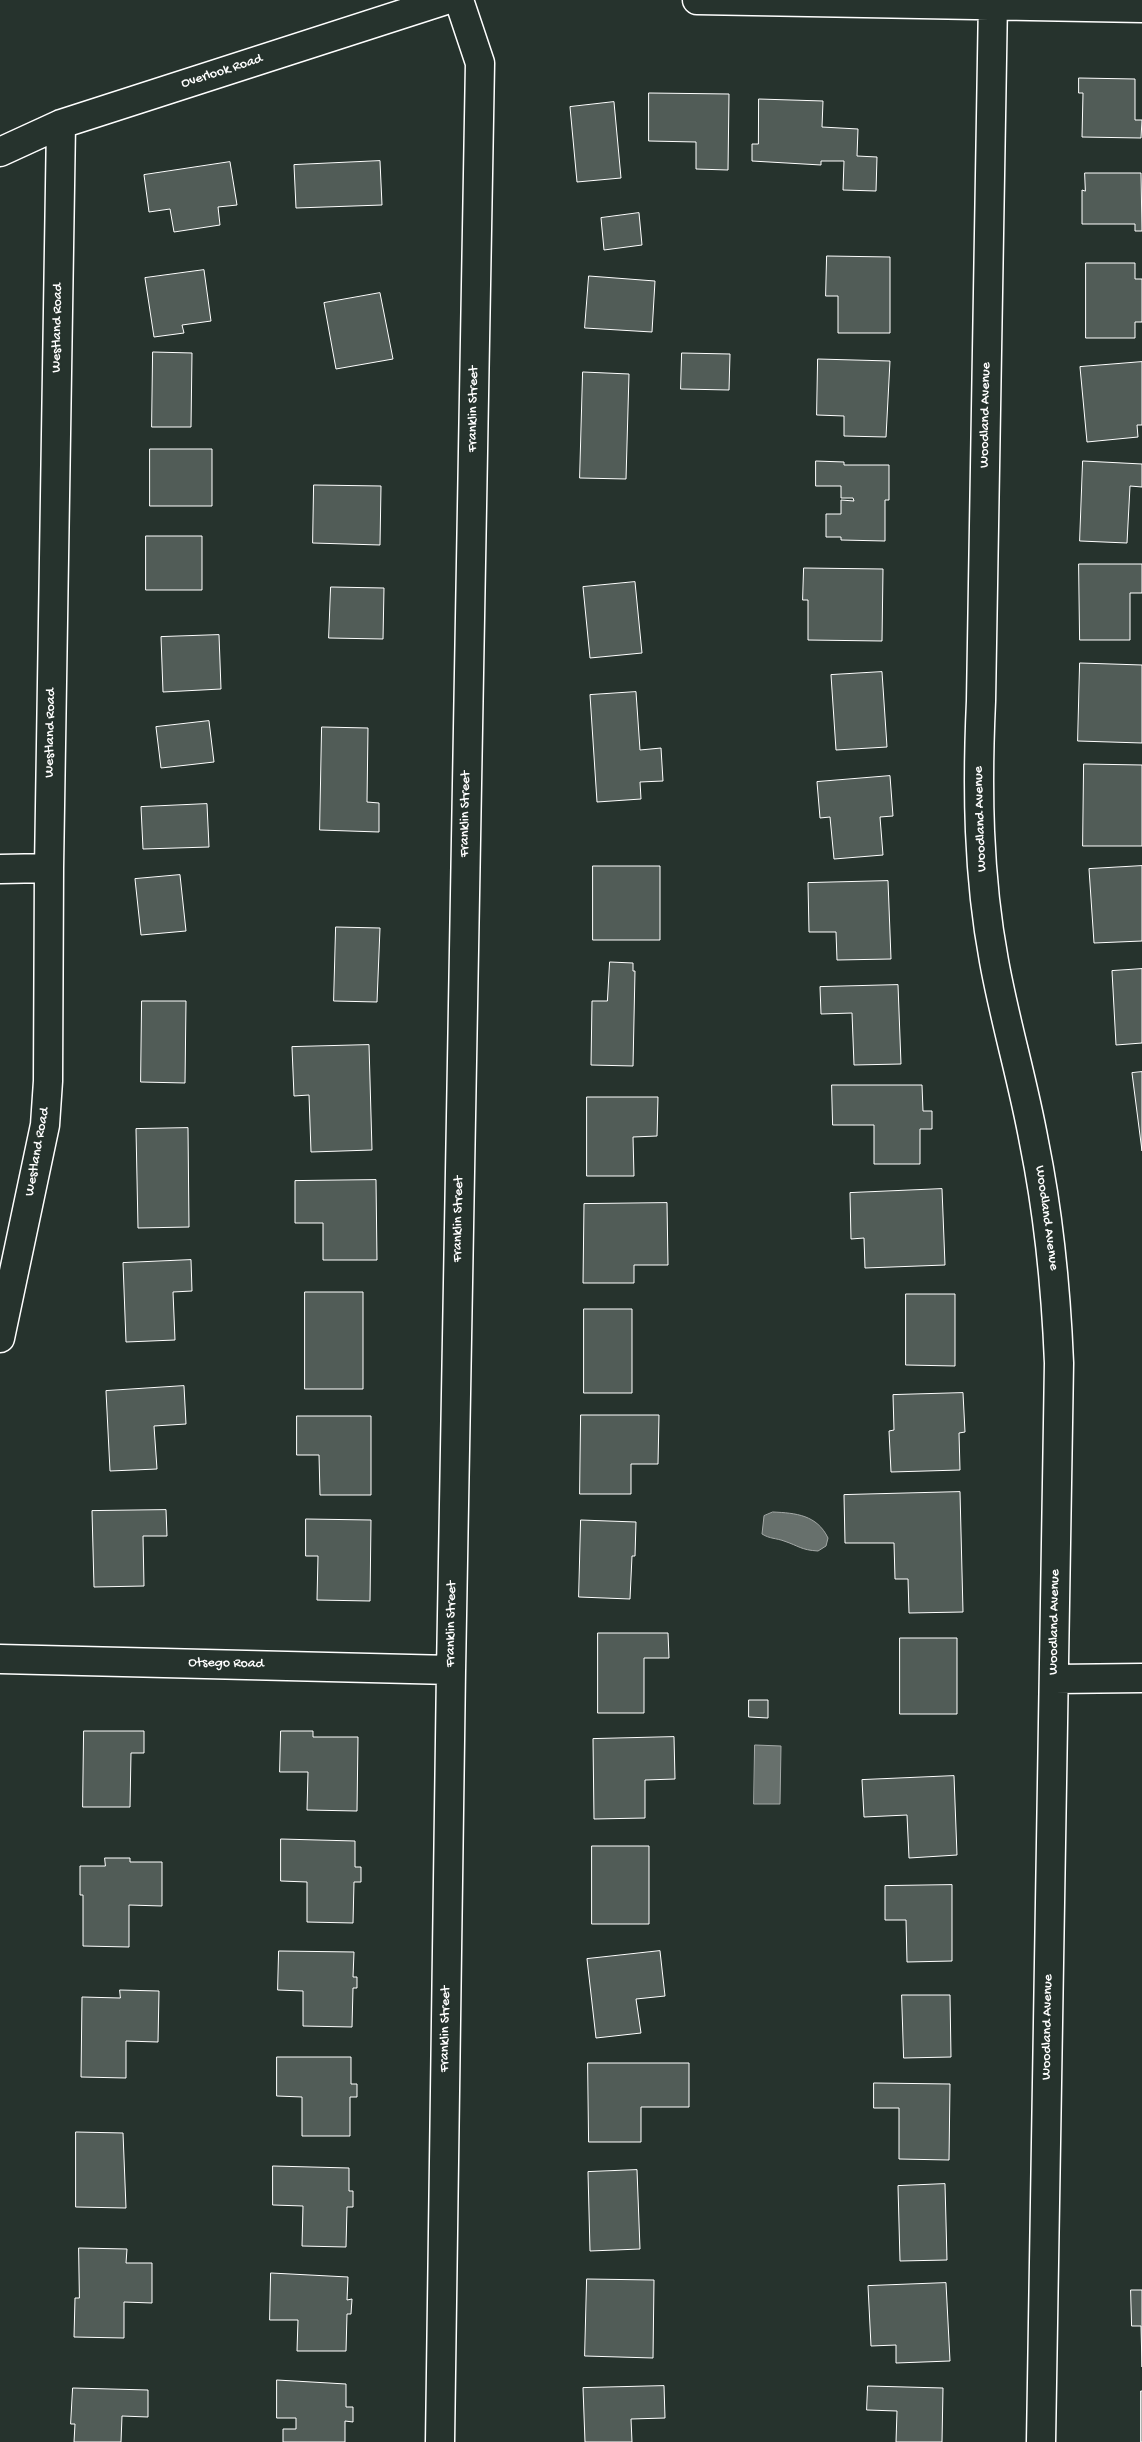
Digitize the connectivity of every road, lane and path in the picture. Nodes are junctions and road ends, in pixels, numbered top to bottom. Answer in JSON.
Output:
{"nodes":[{"id":1,"x":446,"y":0,"type":"edge"},
{"id":2,"x":460,"y":0,"type":"edge"},
{"id":3,"x":697,"y":0,"type":"edge"},
{"id":4,"x":992,"y":3,"type":"edge"},
{"id":5,"x":1142,"y":8,"type":"edge"},
{"id":6,"x":61,"y":124,"type":"junction"},
{"id":7,"x":0,"y":152,"type":"edge"},
{"id":8,"x":49,"y":868,"type":"junction"},
{"id":9,"x":0,"y":869,"type":"edge"},
{"id":10,"x":0,"y":1338,"type":"edge"},
{"id":11,"x":0,"y":1659,"type":"edge"},
{"id":12,"x":451,"y":1670,"type":"junction"},
{"id":13,"x":1142,"y":1678,"type":"edge"},
{"id":14,"x":1055,"y":1679,"type":"junction"},
{"id":15,"x":440,"y":2442,"type":"edge"},
{"id":16,"x":1041,"y":2442,"type":"edge"}],
"edges":[{"from":1,"to":6,"type":"street","name":"Overlook Road"},
{"from":2,"to":12,"type":"street","name":"Franklin Street"},
{"from":3,"to":4,"type":"street"},
{"from":4,"to":5,"type":"street"},
{"from":4,"to":14,"type":"street","name":"Woodland Avenue"},
{"from":6,"to":7,"type":"street","name":"Overlook Road"},
{"from":6,"to":8,"type":"street","name":"Westland Road"},
{"from":8,"to":9,"type":"street"},
{"from":8,"to":10,"type":"street","name":"Westland Road"},
{"from":11,"to":12,"type":"street","name":"Otsego Road"},
{"from":12,"to":15,"type":"street","name":"Franklin Street"},
{"from":13,"to":14,"type":"street"},
{"from":14,"to":16,"type":"street","name":"Woodland Avenue"}]}
